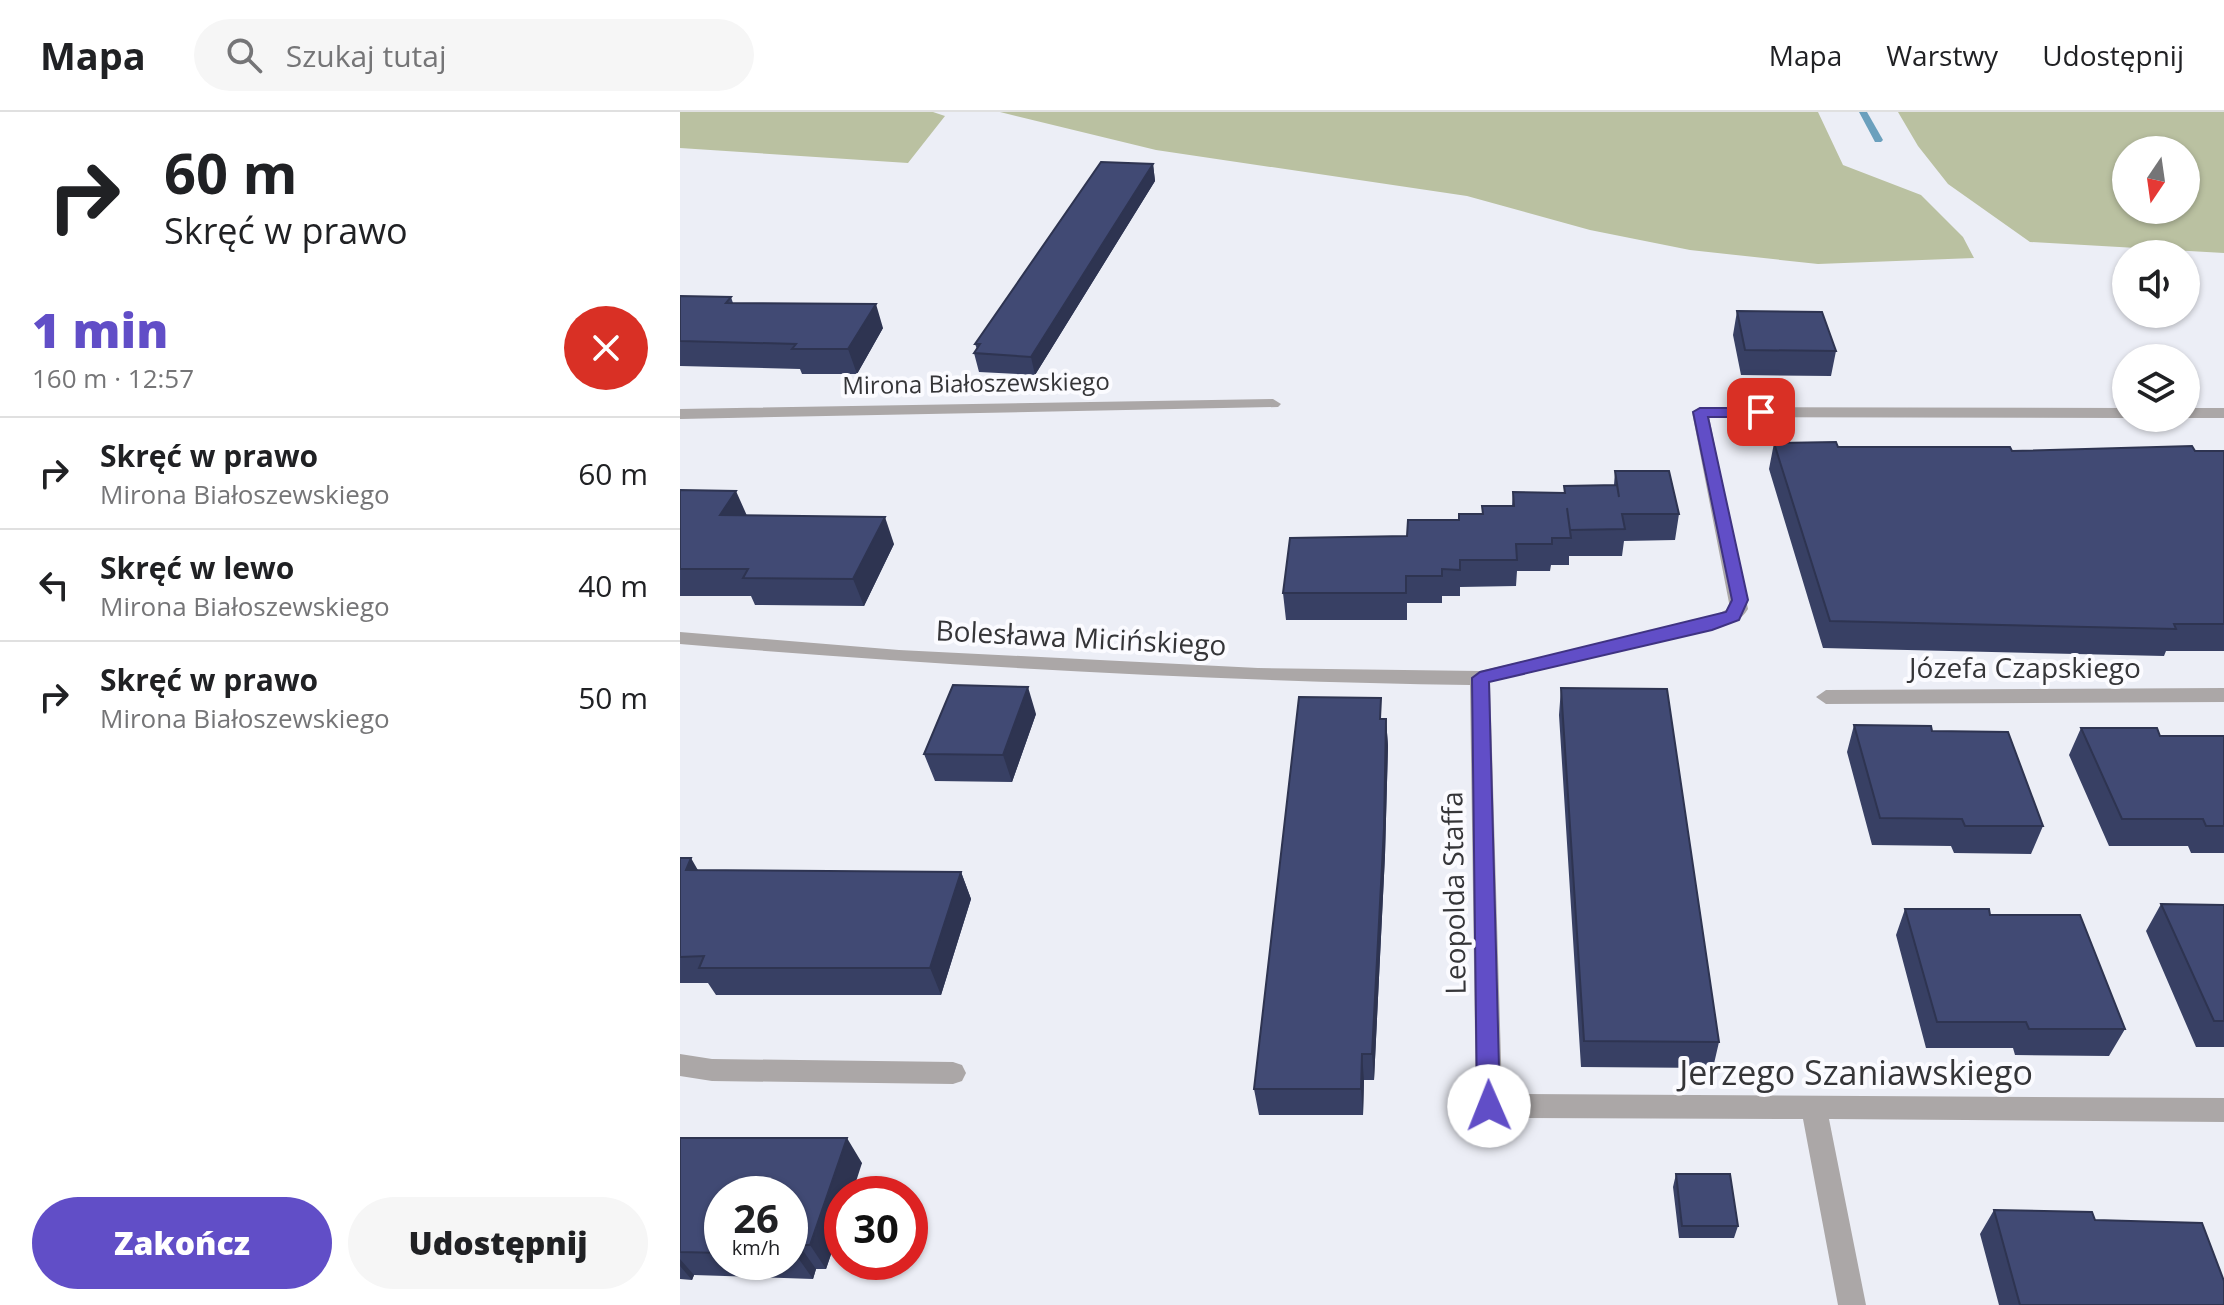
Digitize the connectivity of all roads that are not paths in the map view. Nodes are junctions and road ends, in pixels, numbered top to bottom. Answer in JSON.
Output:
{"nodes":[{"id":1,"x":1273,"y":404,"type":"dead end"},
{"id":2,"x":2112,"y":413,"type":"edge"},
{"id":3,"x":2200,"y":413,"type":"edge"},
{"id":4,"x":2224,"y":413,"type":"edge"},
{"id":5,"x":680,"y":414,"type":"edge"},
{"id":6,"x":680,"y":638,"type":"edge"},
{"id":7,"x":1480,"y":678,"type":"junction"},
{"id":8,"x":2224,"y":695,"type":"edge"},
{"id":9,"x":1826,"y":697,"type":"dead end"},
{"id":10,"x":680,"y":1065,"type":"edge"},
{"id":11,"x":953,"y":1073,"type":"dead end"},
{"id":12,"x":1489,"y":1106,"type":"joint"},
{"id":13,"x":1814,"y":1109,"type":"junction"},
{"id":14,"x":2224,"y":1110,"type":"edge"},
{"id":15,"x":1852,"y":1305,"type":"edge"}],
"edges":[{"from":1,"to":5,"type":"street","name":"Mirona Białoszewskiego"},
{"from":2,"to":7,"type":"street"},
{"from":3,"to":4,"type":"street"},
{"from":6,"to":7,"type":"street","name":"Bolesława Micińskiego"},
{"from":7,"to":12,"type":"street","name":"Leopolda Staffa"},
{"from":8,"to":9,"type":"street","name":"Józefa Czapskiego"},
{"from":10,"to":11,"type":"street"},
{"from":12,"to":13,"type":"street","name":"Jerzego Szaniawskiego"},
{"from":13,"to":14,"type":"street","name":"Jerzego Szaniawskiego"},
{"from":13,"to":15,"type":"street"}]}
